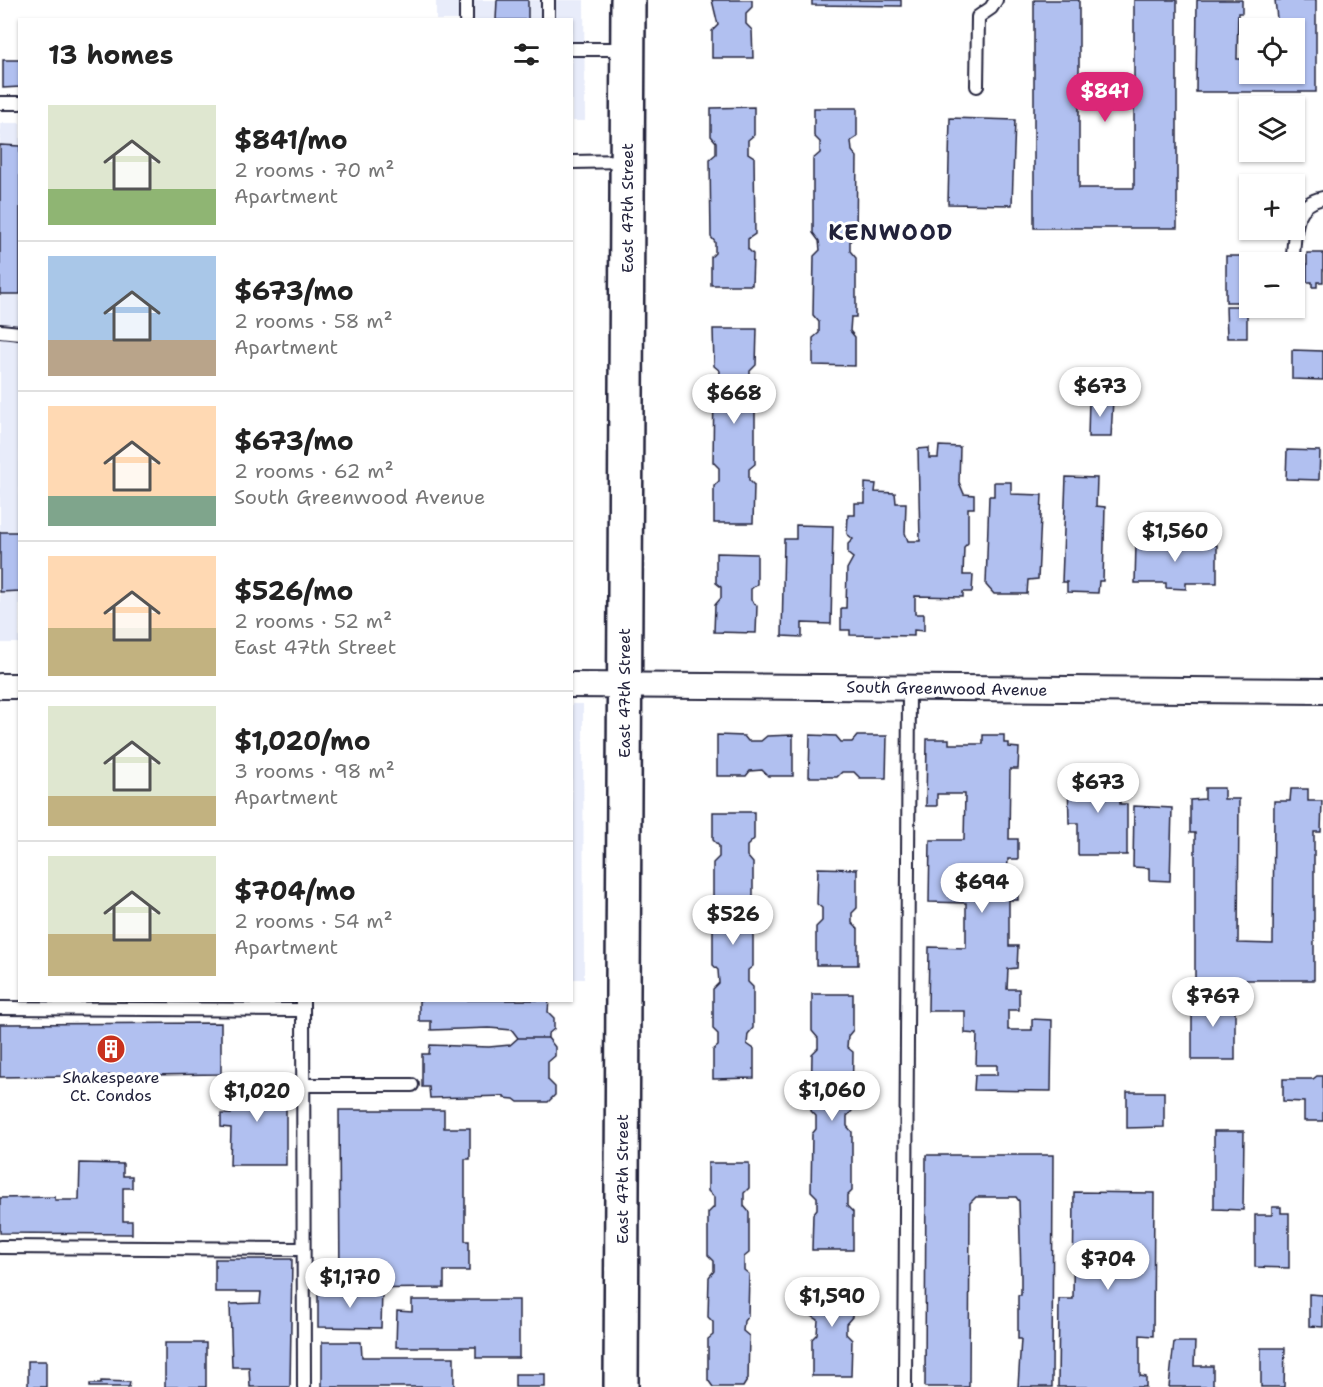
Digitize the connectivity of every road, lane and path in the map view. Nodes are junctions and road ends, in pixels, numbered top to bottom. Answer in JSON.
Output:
{"nodes":[{"id":1,"x":466,"y":0,"type":"edge"},
{"id":2,"x":548,"y":0,"type":"edge"},
{"id":3,"x":628,"y":0,"type":"edge"},
{"id":4,"x":996,"y":0,"type":"edge"},
{"id":5,"x":466,"y":18,"type":"edge"},
{"id":6,"x":548,"y":18,"type":"edge"},
{"id":7,"x":573,"y":49,"type":"edge"},
{"id":8,"x":628,"y":49,"type":"junction"},
{"id":9,"x":977,"y":86,"type":"dead end"},
{"id":10,"x":0,"y":103,"type":"edge"},
{"id":11,"x":18,"y":103,"type":"edge"},
{"id":12,"x":627,"y":161,"type":"junction"},
{"id":13,"x":573,"y":162,"type":"edge"},
{"id":14,"x":1323,"y":198,"type":"edge"},
{"id":15,"x":1293,"y":252,"type":"edge"},
{"id":16,"x":0,"y":331,"type":"edge"},
{"id":17,"x":18,"y":333,"type":"edge"},
{"id":18,"x":573,"y":685,"type":"edge"},
{"id":19,"x":624,"y":685,"type":"junction"},
{"id":20,"x":0,"y":686,"type":"edge"},
{"id":21,"x":18,"y":686,"type":"edge"},
{"id":22,"x":909,"y":687,"type":"junction"},
{"id":23,"x":1323,"y":691,"type":"edge"},
{"id":24,"x":303,"y":1005,"type":"edge"},
{"id":25,"x":0,"y":1008,"type":"edge"},
{"id":26,"x":303,"y":1085,"type":"junction"},
{"id":27,"x":412,"y":1085,"type":"dead end"},
{"id":28,"x":0,"y":1246,"type":"edge"},
{"id":29,"x":303,"y":1249,"type":"junction"},
{"id":30,"x":304,"y":1387,"type":"edge"},
{"id":31,"x":621,"y":1387,"type":"edge"},
{"id":32,"x":905,"y":1387,"type":"edge"}],
"edges":[{"from":1,"to":5,"type":"lane"},
{"from":2,"to":6,"type":"lane"},
{"from":3,"to":8,"type":"main road","name":"East 47th Street"},
{"from":4,"to":9,"type":"lane"},
{"from":7,"to":8,"type":"lane"},
{"from":8,"to":12,"type":"main road","name":"East 47th Street"},
{"from":10,"to":11,"type":"lane"},
{"from":12,"to":13,"type":"lane"},
{"from":12,"to":19,"type":"main road","name":"East 47th Street"},
{"from":14,"to":15,"type":"lane"},
{"from":16,"to":17,"type":"lane"},
{"from":18,"to":19,"type":"street","name":"South Greenwood Avenue"},
{"from":19,"to":22,"type":"street","name":"South Greenwood Avenue"},
{"from":19,"to":31,"type":"main road","name":"East 47th Street"},
{"from":20,"to":21,"type":"street"},
{"from":22,"to":23,"type":"street","name":"South Greenwood Avenue"},
{"from":22,"to":32,"type":"lane"},
{"from":24,"to":25,"type":"lane"},
{"from":24,"to":26,"type":"lane"},
{"from":26,"to":27,"type":"lane"},
{"from":26,"to":29,"type":"lane"},
{"from":28,"to":29,"type":"lane"},
{"from":29,"to":30,"type":"lane"}]}
